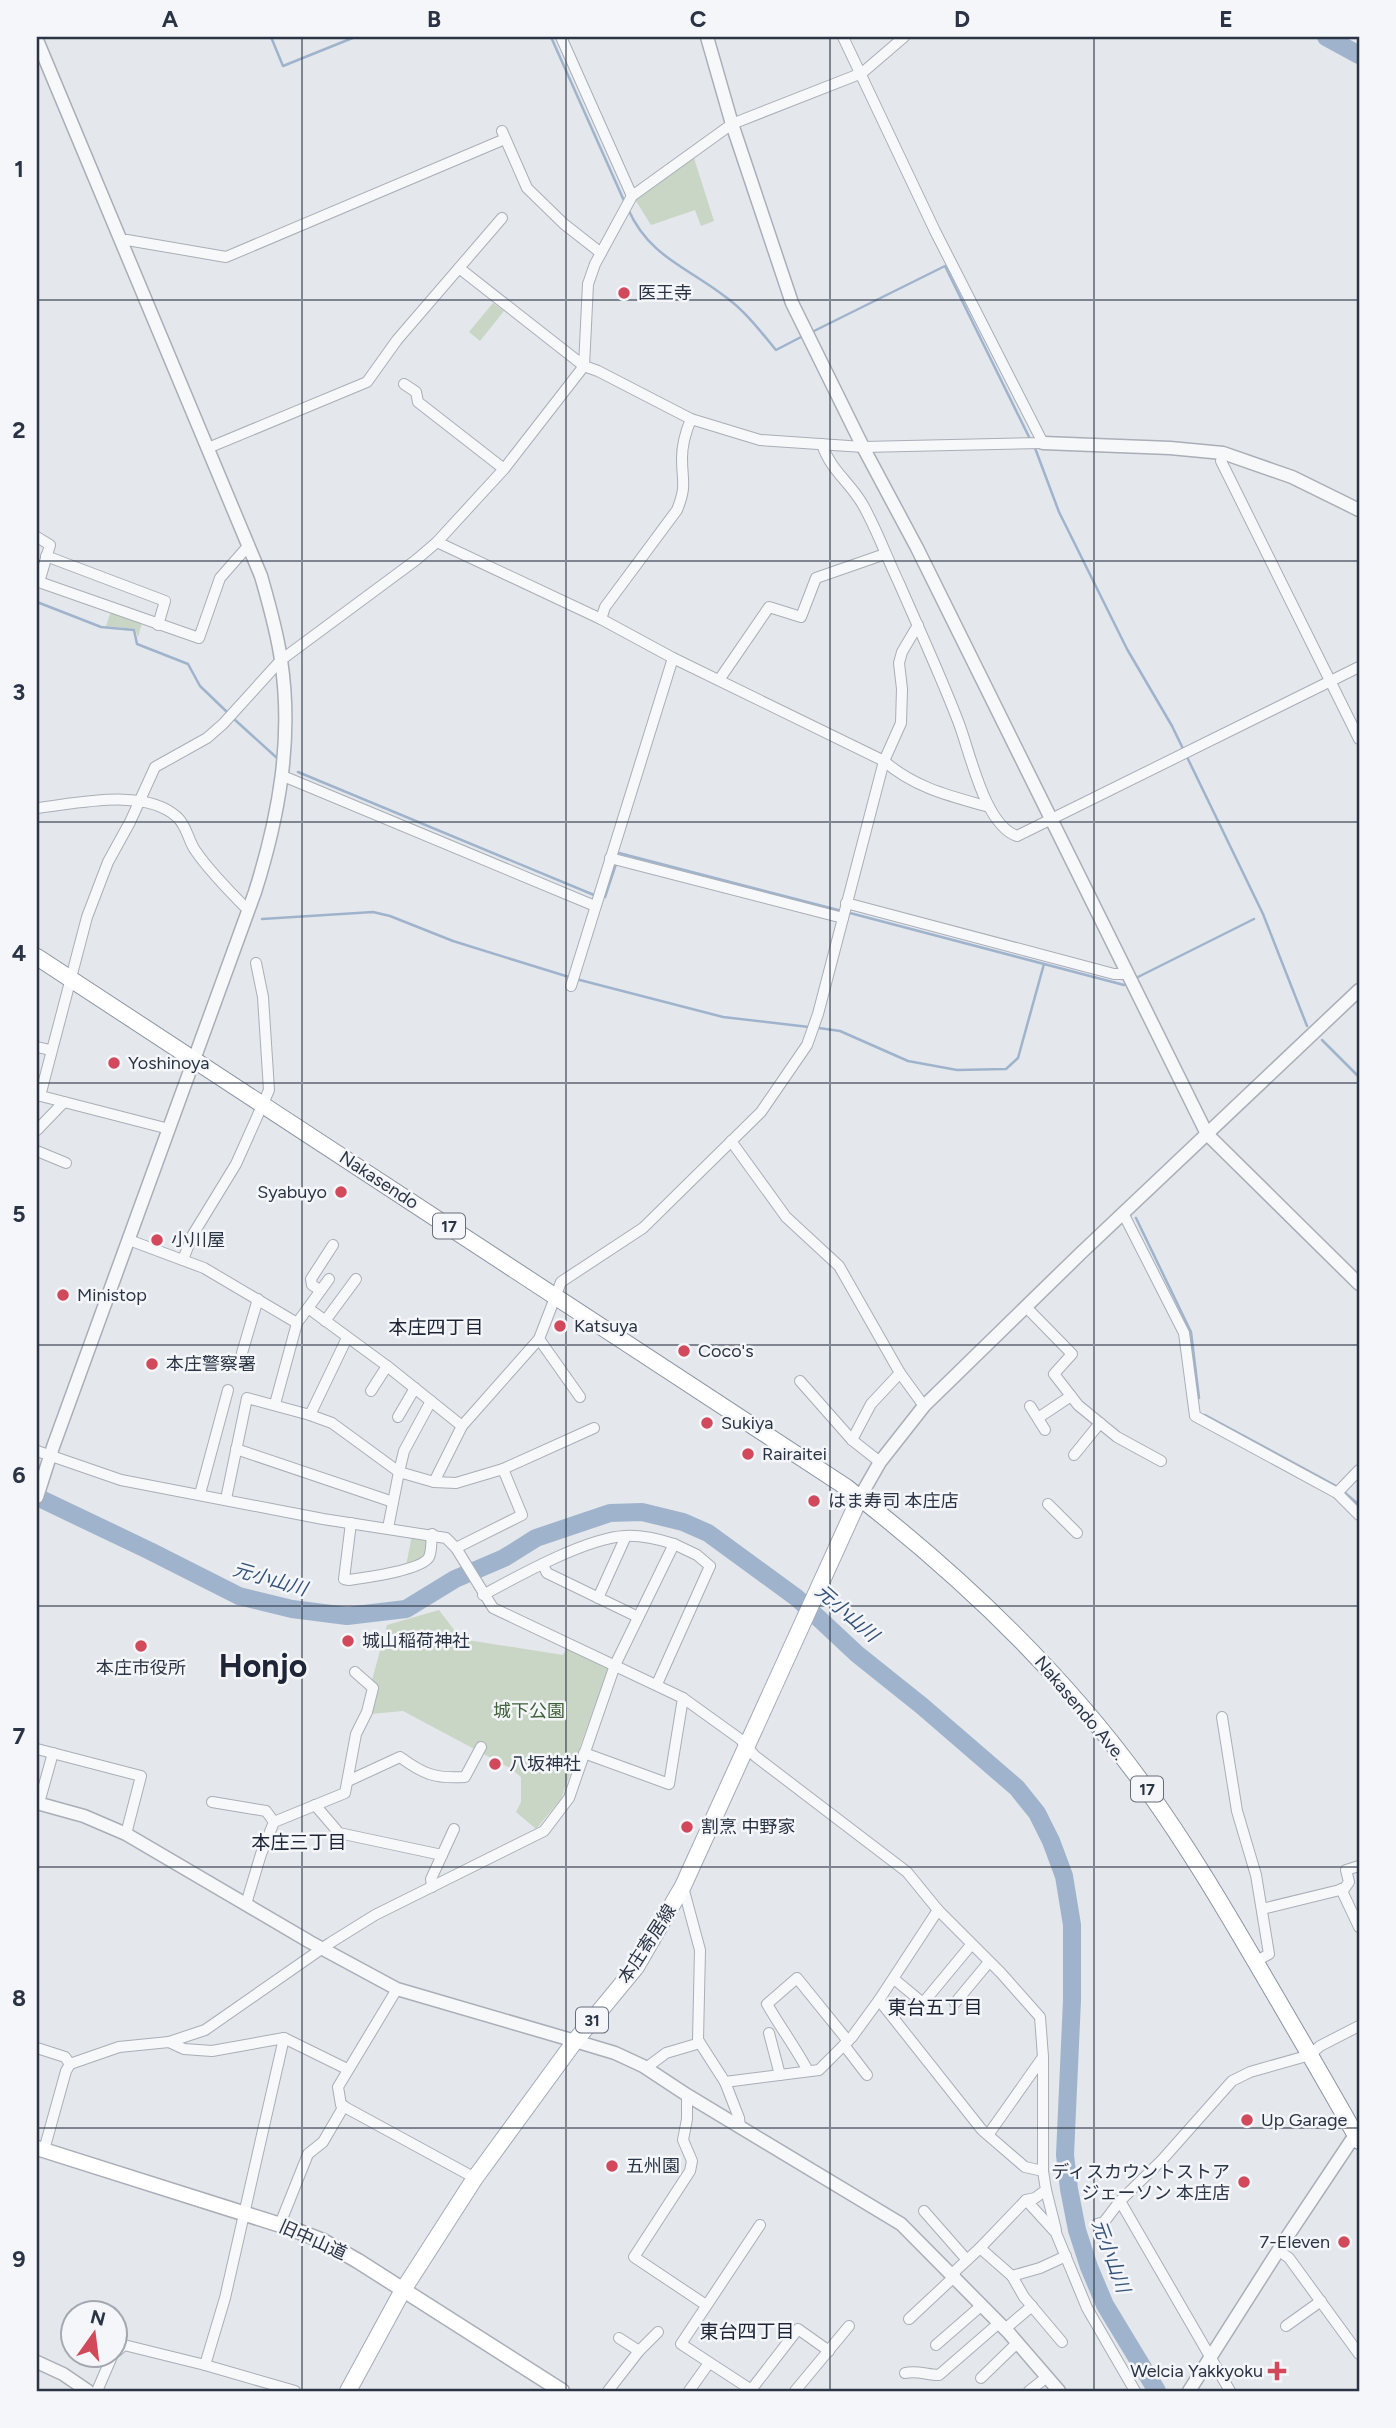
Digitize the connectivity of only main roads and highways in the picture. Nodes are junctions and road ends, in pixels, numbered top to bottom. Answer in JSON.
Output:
{"nodes":[{"id":1,"x":37,"y":957,"type":"edge"},
{"id":2,"x":860,"y":1497,"type":"junction"},
{"id":3,"x":1358,"y":2134,"type":"edge"},
{"id":4,"x":40,"y":2152,"type":"edge"},
{"id":5,"x":403,"y":2290,"type":"junction"},
{"id":6,"x":348,"y":2391,"type":"edge"},
{"id":7,"x":562,"y":2391,"type":"edge"}],
"edges":[{"from":1,"to":2,"type":"main road","name":"Nakasendo","number":"17"},
{"from":2,"to":3,"type":"main road","name":"Nakasendo Ave.","number":"17"},
{"from":2,"to":5,"type":"main road","name":"本庄寄居線","number":"31"},
{"from":4,"to":5,"type":"main road","name":"旧中山道"},
{"from":5,"to":6,"type":"main road","name":"本庄寄居線","number":"31"},
{"from":5,"to":7,"type":"main road","name":"旧中山道"}]}
